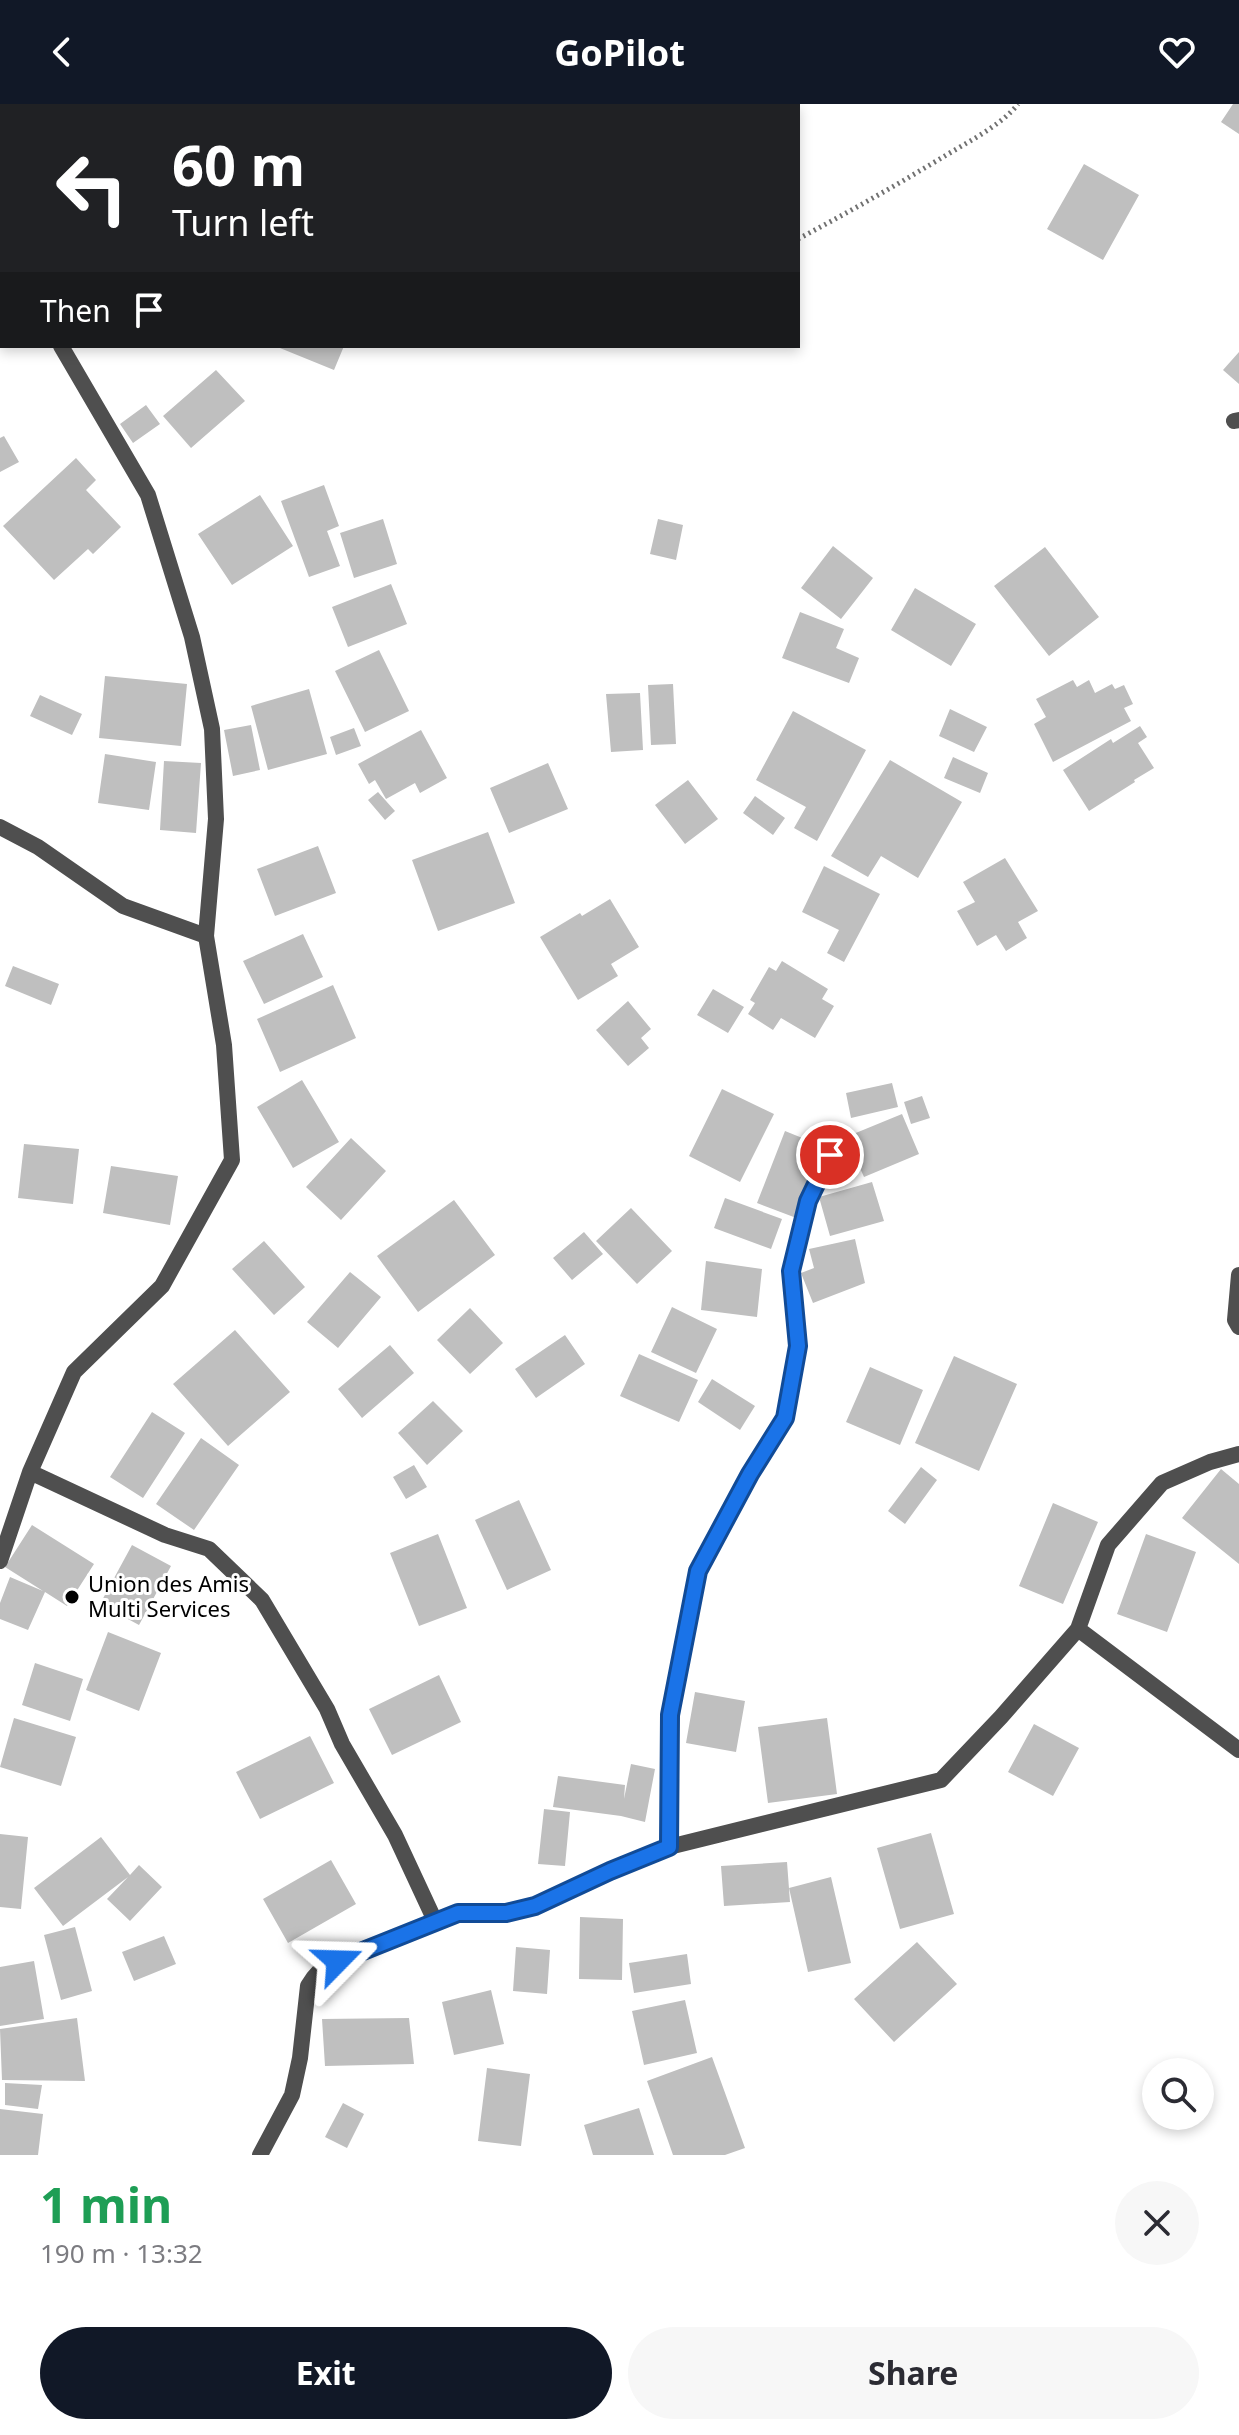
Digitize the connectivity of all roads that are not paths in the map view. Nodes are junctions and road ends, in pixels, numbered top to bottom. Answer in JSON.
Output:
{"nodes":[{"id":1,"x":62,"y":348,"type":"edge"},
{"id":2,"x":0,"y":827,"type":"edge"},
{"id":3,"x":206,"y":936,"type":"junction"},
{"id":4,"x":830,"y":1155,"type":"dead end"},
{"id":5,"x":1239,"y":1275,"type":"edge"},
{"id":6,"x":1239,"y":1327,"type":"edge"},
{"id":7,"x":1239,"y":1454,"type":"edge"},
{"id":8,"x":30,"y":1472,"type":"junction"},
{"id":9,"x":0,"y":1561,"type":"edge"},
{"id":10,"x":1078,"y":1629,"type":"junction"},
{"id":11,"x":1239,"y":1750,"type":"edge"},
{"id":12,"x":669,"y":1847,"type":"junction"},
{"id":13,"x":435,"y":1921,"type":"junction"},
{"id":14,"x":260,"y":2155,"type":"edge"}],
"edges":[{"from":1,"to":3,"type":"street"},
{"from":2,"to":3,"type":"street"},
{"from":3,"to":8,"type":"street"},
{"from":4,"to":12,"type":"street"},
{"from":5,"to":6,"type":"street"},
{"from":7,"to":10,"type":"street"},
{"from":8,"to":9,"type":"street"},
{"from":8,"to":13,"type":"street"},
{"from":10,"to":11,"type":"street"},
{"from":10,"to":12,"type":"street"},
{"from":12,"to":13,"type":"street"},
{"from":13,"to":14,"type":"street"}]}
